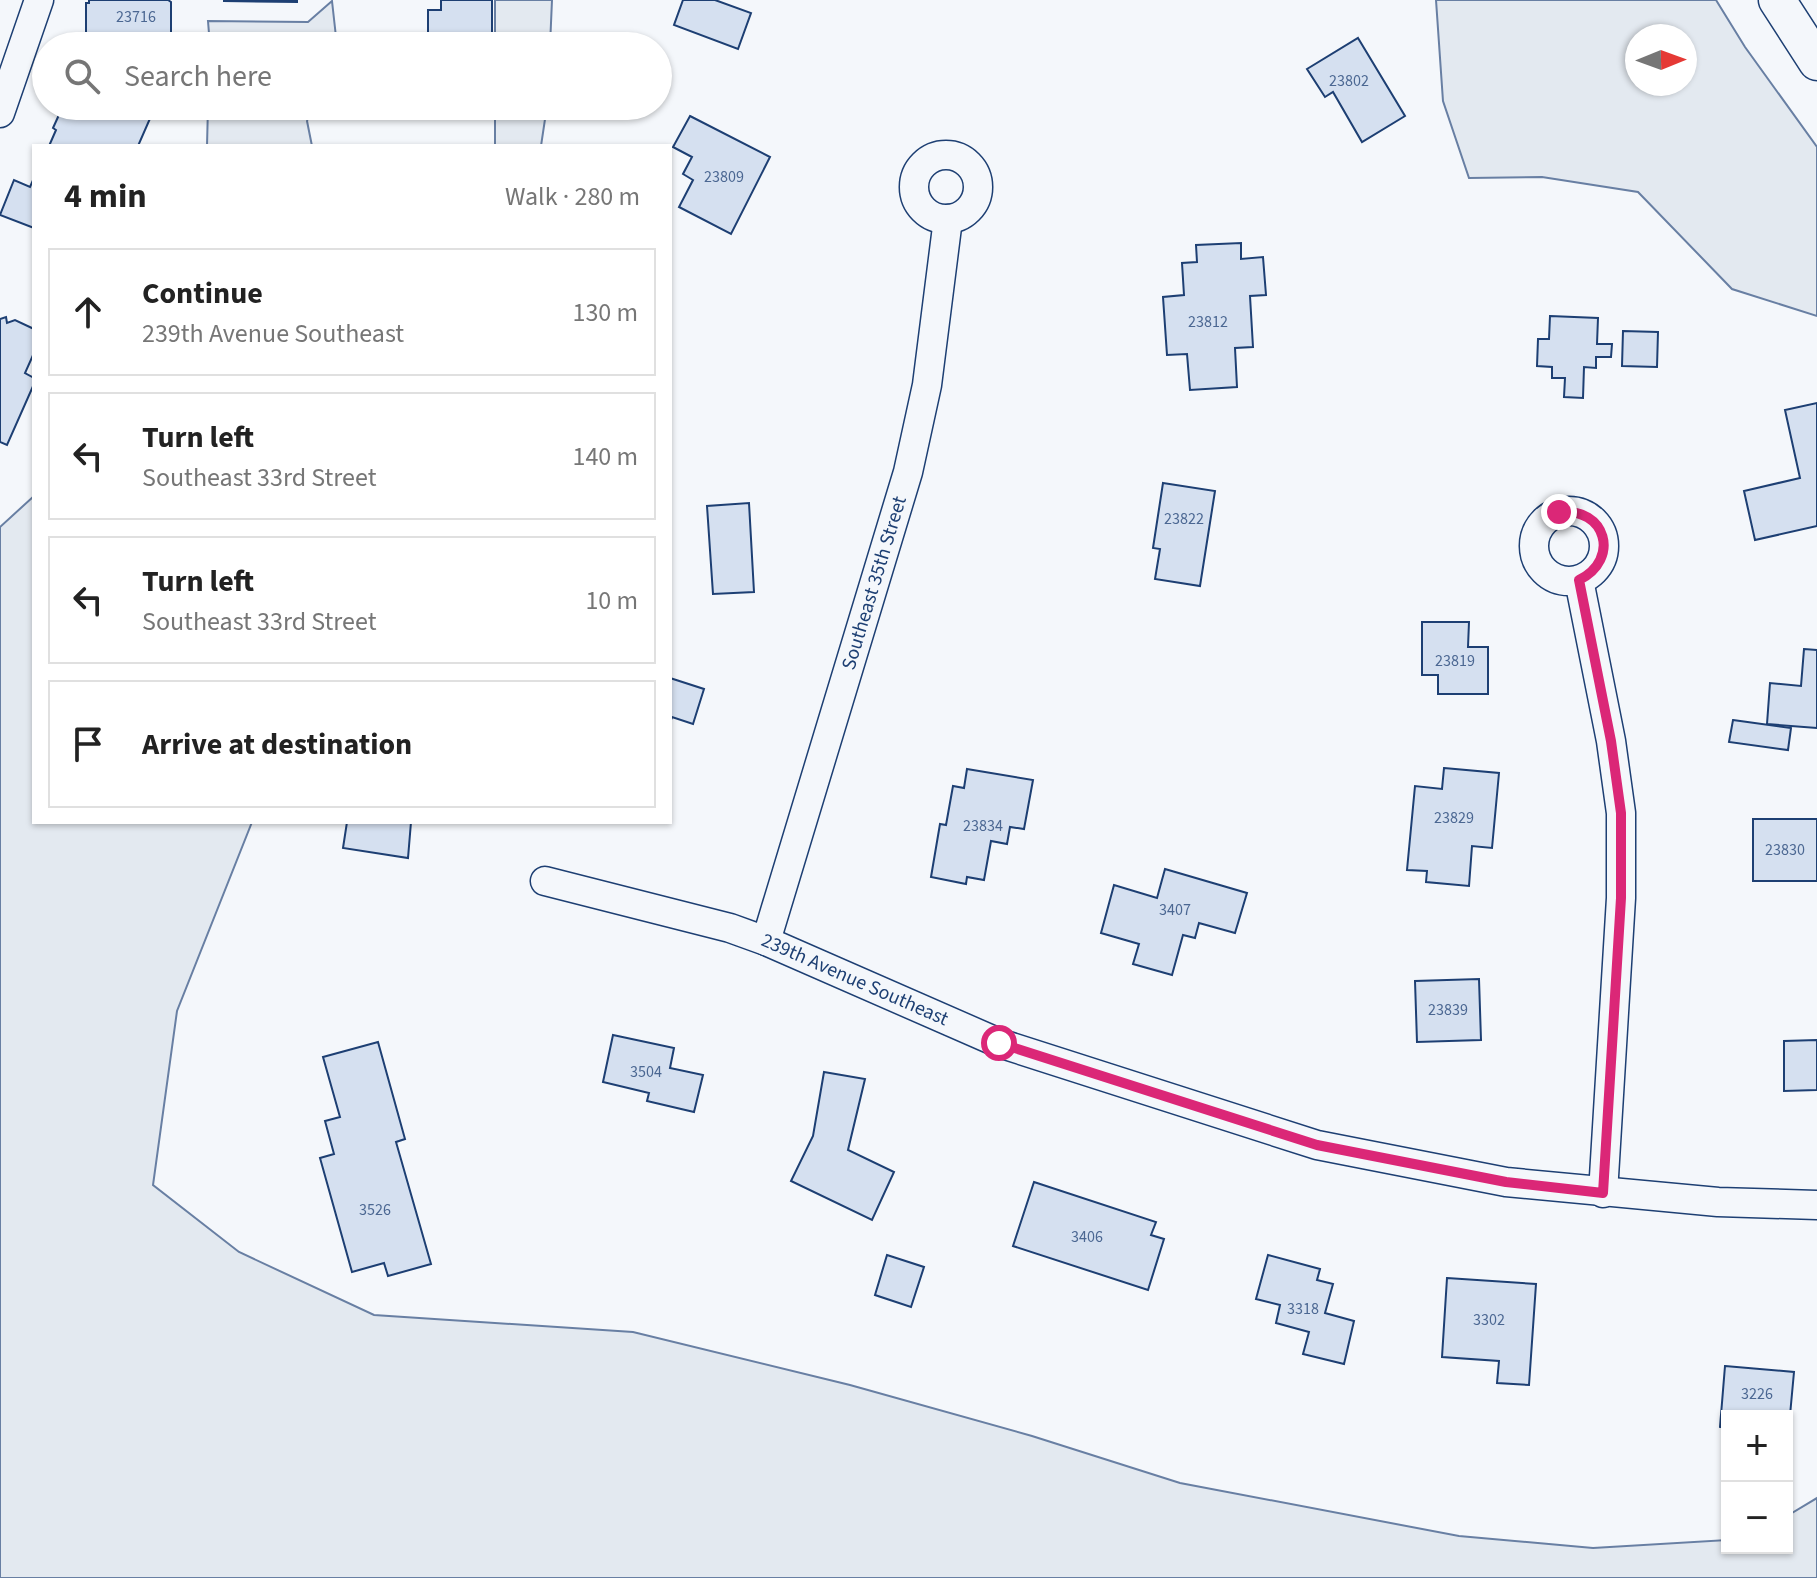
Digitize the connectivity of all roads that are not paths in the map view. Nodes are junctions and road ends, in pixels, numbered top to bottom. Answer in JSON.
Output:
{"nodes":[{"id":1,"x":39,"y":0,"type":"edge"},
{"id":2,"x":1777,"y":0,"type":"edge"},
{"id":3,"x":1817,"y":62,"type":"edge"},
{"id":4,"x":0,"y":113,"type":"edge"},
{"id":5,"x":948,"y":219,"type":"dead end"},
{"id":6,"x":1579,"y":580,"type":"dead end"},
{"id":7,"x":545,"y":881,"type":"dead end"},
{"id":8,"x":766,"y":941,"type":"junction"},
{"id":9,"x":1603,"y":1193,"type":"junction"},
{"id":10,"x":1817,"y":1205,"type":"edge"}],
"edges":[{"from":1,"to":4,"type":"street"},
{"from":2,"to":3,"type":"street"},
{"from":5,"to":8,"type":"street","name":"Southeast 35th Street"},
{"from":6,"to":9,"type":"street"},
{"from":7,"to":8,"type":"street","name":"239th Avenue Southeast"},
{"from":8,"to":9,"type":"street","name":"239th Avenue Southeast"},
{"from":9,"to":10,"type":"street","name":"239th Avenue Southeast"}]}
